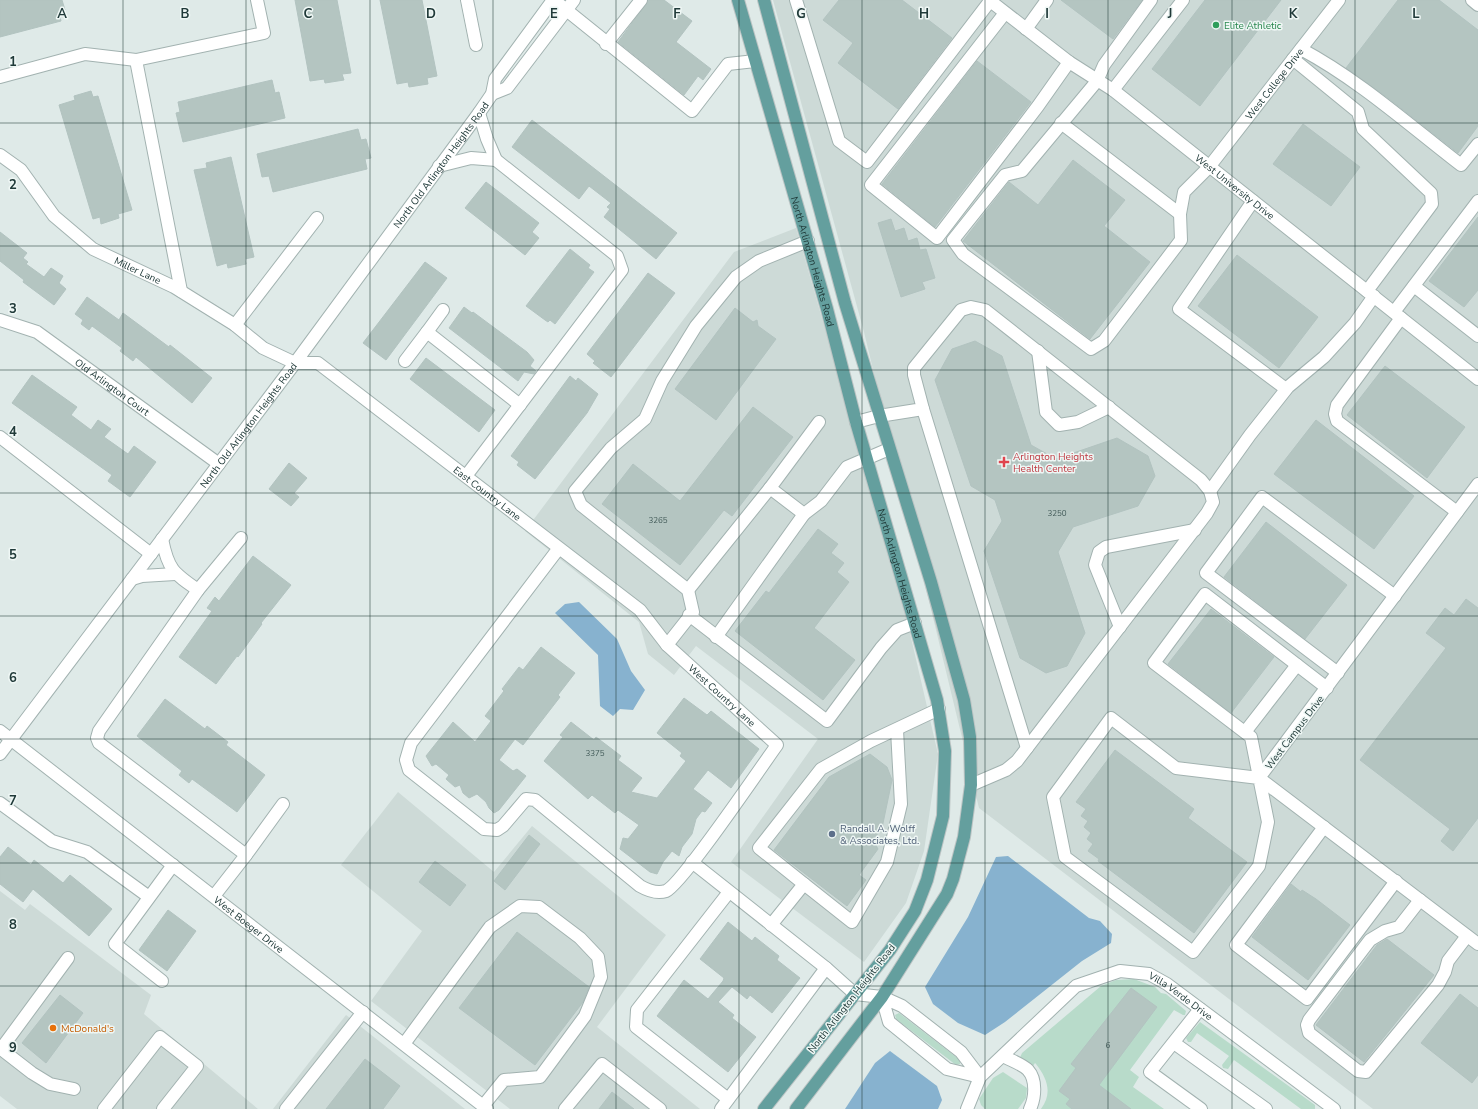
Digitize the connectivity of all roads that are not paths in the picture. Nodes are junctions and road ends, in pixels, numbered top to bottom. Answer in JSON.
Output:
{"nodes":[{"id":1,"x":256,"y":0,"type":"edge"},
{"id":2,"x":467,"y":0,"type":"edge"},
{"id":3,"x":553,"y":0,"type":"edge"},
{"id":4,"x":574,"y":0,"type":"edge"},
{"id":5,"x":641,"y":0,"type":"edge"},
{"id":6,"x":738,"y":0,"type":"edge"},
{"id":7,"x":764,"y":0,"type":"edge"},
{"id":8,"x":796,"y":0,"type":"edge"},
{"id":9,"x":989,"y":0,"type":"edge"},
{"id":10,"x":1047,"y":0,"type":"edge"},
{"id":11,"x":1151,"y":0,"type":"edge"},
{"id":12,"x":1183,"y":0,"type":"edge"},
{"id":13,"x":1472,"y":0,"type":"edge"},
{"id":14,"x":1333,"y":2,"type":"edge"},
{"id":15,"x":1478,"y":5,"type":"edge"},
{"id":16,"x":566,"y":10,"type":"junction"},
{"id":17,"x":1005,"y":13,"type":"junction"},
{"id":18,"x":1026,"y":29,"type":"junction"},
{"id":19,"x":606,"y":44,"type":"junction"},
{"id":20,"x":476,"y":46,"type":"dead end"},
{"id":21,"x":1297,"y":54,"type":"junction"},
{"id":22,"x":136,"y":60,"type":"junction"},
{"id":23,"x":755,"y":61,"type":"junction"},
{"id":24,"x":1069,"y":62,"type":"junction"},
{"id":25,"x":0,"y":77,"type":"edge"},
{"id":26,"x":1097,"y":81,"type":"junction"},
{"id":27,"x":1113,"y":90,"type":"junction"},
{"id":28,"x":492,"y":94,"type":"junction"},
{"id":29,"x":479,"y":112,"type":"junction"},
{"id":30,"x":1061,"y":123,"type":"junction"},
{"id":31,"x":1478,"y":144,"type":"edge"},
{"id":32,"x":0,"y":155,"type":"edge"},
{"id":33,"x":496,"y":160,"type":"junction"},
{"id":34,"x":439,"y":166,"type":"junction"},
{"id":35,"x":1209,"y":167,"type":"junction"},
{"id":36,"x":1252,"y":201,"type":"junction"},
{"id":37,"x":1478,"y":201,"type":"edge"},
{"id":38,"x":1180,"y":214,"type":"junction"},
{"id":39,"x":317,"y":218,"type":"dead end"},
{"id":40,"x":808,"y":241,"type":"junction"},
{"id":41,"x":1414,"y":286,"type":"junction"},
{"id":42,"x":181,"y":291,"type":"junction"},
{"id":43,"x":1370,"y":294,"type":"junction"},
{"id":44,"x":443,"y":310,"type":"dead end"},
{"id":45,"x":1398,"y":315,"type":"junction"},
{"id":46,"x":0,"y":320,"type":"edge"},
{"id":47,"x":235,"y":325,"type":"junction"},
{"id":48,"x":427,"y":332,"type":"junction"},
{"id":49,"x":1478,"y":336,"type":"edge"},
{"id":50,"x":1038,"y":351,"type":"junction"},
{"id":51,"x":405,"y":361,"type":"dead end"},
{"id":52,"x":295,"y":362,"type":"junction"},
{"id":53,"x":1478,"y":379,"type":"edge"},
{"id":54,"x":1286,"y":389,"type":"junction"},
{"id":55,"x":520,"y":405,"type":"junction"},
{"id":56,"x":1108,"y":407,"type":"junction"},
{"id":57,"x":923,"y":410,"type":"junction"},
{"id":58,"x":879,"y":416,"type":"junction"},
{"id":59,"x":819,"y":422,"type":"dead end"},
{"id":60,"x":856,"y":422,"type":"junction"},
{"id":61,"x":0,"y":437,"type":"edge"},
{"id":62,"x":889,"y":449,"type":"junction"},
{"id":63,"x":866,"y":458,"type":"junction"},
{"id":64,"x":219,"y":464,"type":"junction"},
{"id":65,"x":466,"y":476,"type":"junction"},
{"id":66,"x":1478,"y":484,"type":"edge"},
{"id":67,"x":770,"y":488,"type":"junction"},
{"id":68,"x":1210,"y":491,"type":"junction"},
{"id":69,"x":1457,"y":512,"type":"junction"},
{"id":70,"x":804,"y":514,"type":"junction"},
{"id":71,"x":1195,"y":530,"type":"junction"},
{"id":72,"x":241,"y":538,"type":"dead end"},
{"id":73,"x":162,"y":539,"type":"junction"},
{"id":74,"x":559,"y":548,"type":"junction"},
{"id":75,"x":151,"y":554,"type":"junction"},
{"id":76,"x":175,"y":574,"type":"junction"},
{"id":77,"x":132,"y":579,"type":"junction"},
{"id":78,"x":198,"y":590,"type":"junction"},
{"id":79,"x":688,"y":590,"type":"junction"},
{"id":80,"x":1395,"y":596,"type":"junction"},
{"id":81,"x":689,"y":616,"type":"junction"},
{"id":82,"x":915,"y":623,"type":"junction"},
{"id":83,"x":1120,"y":626,"type":"junction"},
{"id":84,"x":716,"y":637,"type":"junction"},
{"id":85,"x":667,"y":645,"type":"junction"},
{"id":86,"x":1297,"y":665,"type":"junction"},
{"id":87,"x":1338,"y":673,"type":"junction"},
{"id":88,"x":1327,"y":688,"type":"junction"},
{"id":89,"x":939,"y":709,"type":"junction"},
{"id":90,"x":897,"y":730,"type":"junction"},
{"id":91,"x":0,"y":731,"type":"edge"},
{"id":92,"x":1245,"y":732,"type":"junction"},
{"id":93,"x":12,"y":739,"type":"junction"},
{"id":94,"x":1027,"y":748,"type":"junction"},
{"id":95,"x":0,"y":754,"type":"edge"},
{"id":96,"x":1259,"y":778,"type":"junction"},
{"id":97,"x":971,"y":785,"type":"junction"},
{"id":98,"x":0,"y":803,"type":"edge"},
{"id":99,"x":283,"y":804,"type":"dead end"},
{"id":100,"x":1324,"y":827,"type":"junction"},
{"id":101,"x":246,"y":855,"type":"junction"},
{"id":102,"x":692,"y":862,"type":"junction"},
{"id":103,"x":173,"y":864,"type":"junction"},
{"id":104,"x":1396,"y":881,"type":"junction"},
{"id":105,"x":804,"y":884,"type":"junction"},
{"id":106,"x":729,"y":892,"type":"junction"},
{"id":107,"x":214,"y":896,"type":"junction"},
{"id":108,"x":149,"y":897,"type":"junction"},
{"id":109,"x":1420,"y":900,"type":"junction"},
{"id":110,"x":771,"y":925,"type":"junction"},
{"id":111,"x":1467,"y":936,"type":"junction"},
{"id":112,"x":1478,"y":944,"type":"edge"},
{"id":113,"x":68,"y":958,"type":"dead end"},
{"id":114,"x":826,"y":968,"type":"junction"},
{"id":115,"x":162,"y":981,"type":"dead end"},
{"id":116,"x":855,"y":994,"type":"junction"},
{"id":117,"x":882,"y":997,"type":"junction"},
{"id":118,"x":1200,"y":1009,"type":"junction"},
{"id":119,"x":363,"y":1012,"type":"junction"},
{"id":120,"x":1174,"y":1043,"type":"junction"},
{"id":121,"x":404,"y":1044,"type":"junction"},
{"id":122,"x":1003,"y":1056,"type":"junction"},
{"id":123,"x":980,"y":1077,"type":"junction"},
{"id":124,"x":74,"y":1089,"type":"dead end"},
{"id":125,"x":728,"y":1099,"type":"junction"},
{"id":126,"x":485,"y":1107,"type":"edge"},
{"id":127,"x":1330,"y":1108,"type":"edge"},
{"id":128,"x":104,"y":1109,"type":"edge"},
{"id":129,"x":163,"y":1109,"type":"edge"},
{"id":130,"x":286,"y":1109,"type":"edge"},
{"id":131,"x":565,"y":1109,"type":"edge"},
{"id":132,"x":660,"y":1109,"type":"edge"},
{"id":133,"x":721,"y":1109,"type":"edge"},
{"id":134,"x":764,"y":1109,"type":"edge"},
{"id":135,"x":796,"y":1109,"type":"edge"},
{"id":136,"x":967,"y":1109,"type":"edge"},
{"id":137,"x":1030,"y":1109,"type":"edge"},
{"id":138,"x":1201,"y":1109,"type":"edge"},
{"id":139,"x":1266,"y":1109,"type":"edge"}],
"edges":[{"from":1,"to":22,"type":"street"},
{"from":2,"to":20,"type":"street"},
{"from":3,"to":16,"type":"street"},
{"from":3,"to":28,"type":"street","name":"North Old Arlington Heights Road"},
{"from":4,"to":16,"type":"street","name":"North Old Arlington Heights Road"},
{"from":5,"to":19,"type":"street"},
{"from":6,"to":23,"type":"main road","name":"North Arlington Heights Road"},
{"from":7,"to":58,"type":"main road","name":"North Arlington Heights Road"},
{"from":8,"to":9,"type":"street"},
{"from":9,"to":17,"type":"street","name":"West University Drive"},
{"from":10,"to":18,"type":"street"},
{"from":11,"to":26,"type":"street"},
{"from":12,"to":27,"type":"street"},
{"from":13,"to":15,"type":"street"},
{"from":14,"to":21,"type":"street","name":"West College Drive"},
{"from":16,"to":19,"type":"street"},
{"from":16,"to":28,"type":"street","name":"North Old Arlington Heights Road"},
{"from":17,"to":18,"type":"street","name":"West University Drive"},
{"from":17,"to":24,"type":"street"},
{"from":18,"to":24,"type":"street","name":"West University Drive"},
{"from":19,"to":23,"type":"street"},
{"from":21,"to":31,"type":"street"},
{"from":21,"to":35,"type":"street","name":"West College Drive"},
{"from":21,"to":43,"type":"street"},
{"from":22,"to":25,"type":"street"},
{"from":22,"to":42,"type":"street"},
{"from":23,"to":40,"type":"main road","name":"North Arlington Heights Road"},
{"from":24,"to":26,"type":"street","name":"West University Drive"},
{"from":26,"to":27,"type":"street","name":"West University Drive"},
{"from":26,"to":30,"type":"street"},
{"from":27,"to":35,"type":"street","name":"West University Drive"},
{"from":28,"to":29,"type":"street","name":"North Old Arlington Heights Road"},
{"from":29,"to":33,"type":"street"},
{"from":29,"to":34,"type":"street","name":"North Old Arlington Heights Road"},
{"from":30,"to":38,"type":"street"},
{"from":30,"to":38,"type":"street","name":"West College Drive"},
{"from":32,"to":42,"type":"street","name":"Miller Lane"},
{"from":33,"to":34,"type":"street"},
{"from":33,"to":55,"type":"street"},
{"from":34,"to":52,"type":"street","name":"North Old Arlington Heights Road"},
{"from":35,"to":36,"type":"street","name":"West University Drive"},
{"from":35,"to":38,"type":"street","name":"West College Drive"},
{"from":36,"to":43,"type":"street","name":"West University Drive"},
{"from":36,"to":54,"type":"street"},
{"from":37,"to":41,"type":"street"},
{"from":39,"to":47,"type":"street"},
{"from":40,"to":60,"type":"main road","name":"North Arlington Heights Road"},
{"from":40,"to":79,"type":"street"},
{"from":41,"to":45,"type":"street"},
{"from":41,"to":49,"type":"street"},
{"from":42,"to":47,"type":"street","name":"Miller Lane"},
{"from":43,"to":45,"type":"street","name":"West University Drive"},
{"from":43,"to":54,"type":"street"},
{"from":44,"to":48,"type":"street"},
{"from":45,"to":53,"type":"street","name":"West University Drive"},
{"from":45,"to":69,"type":"street"},
{"from":46,"to":64,"type":"street","name":"Old Arlington Court"},
{"from":47,"to":52,"type":"street","name":"Miller Lane"},
{"from":48,"to":51,"type":"street"},
{"from":48,"to":55,"type":"street"},
{"from":50,"to":56,"type":"street"},
{"from":50,"to":56,"type":"street"},
{"from":50,"to":57,"type":"street"},
{"from":52,"to":64,"type":"street","name":"North Old Arlington Heights Road"},
{"from":52,"to":65,"type":"street","name":"East Country Lane"},
{"from":54,"to":68,"type":"street"},
{"from":55,"to":65,"type":"street"},
{"from":56,"to":68,"type":"street"},
{"from":57,"to":58,"type":"street"},
{"from":57,"to":94,"type":"street"},
{"from":58,"to":60,"type":"street"},
{"from":58,"to":62,"type":"main road","name":"North Arlington Heights Road"},
{"from":59,"to":67,"type":"street"},
{"from":60,"to":63,"type":"main road","name":"North Arlington Heights Road"},
{"from":61,"to":75,"type":"street"},
{"from":62,"to":63,"type":"street"},
{"from":62,"to":97,"type":"main road","name":"North Arlington Heights Road"},
{"from":63,"to":70,"type":"street"},
{"from":63,"to":82,"type":"main road","name":"North Arlington Heights Road"},
{"from":64,"to":73,"type":"street","name":"North Old Arlington Heights Road"},
{"from":65,"to":74,"type":"street","name":"East Country Lane"},
{"from":66,"to":69,"type":"street","name":"West Campus Drive"},
{"from":67,"to":70,"type":"street"},
{"from":67,"to":79,"type":"street"},
{"from":68,"to":71,"type":"street"},
{"from":69,"to":80,"type":"street","name":"West Campus Drive"},
{"from":70,"to":84,"type":"street"},
{"from":71,"to":83,"type":"street"},
{"from":71,"to":83,"type":"street"},
{"from":72,"to":78,"type":"street"},
{"from":73,"to":75,"type":"street","name":"North Old Arlington Heights Road"},
{"from":73,"to":76,"type":"street"},
{"from":74,"to":85,"type":"street","name":"East Country Lane"},
{"from":74,"to":102,"type":"street"},
{"from":75,"to":77,"type":"street","name":"North Old Arlington Heights Road"},
{"from":76,"to":77,"type":"street"},
{"from":76,"to":78,"type":"street"},
{"from":77,"to":93,"type":"street","name":"North Old Arlington Heights Road"},
{"from":78,"to":101,"type":"street"},
{"from":79,"to":81,"type":"street"},
{"from":80,"to":87,"type":"street","name":"West Campus Drive"},
{"from":80,"to":87,"type":"street"},
{"from":81,"to":84,"type":"street"},
{"from":81,"to":85,"type":"street"},
{"from":82,"to":84,"type":"street"},
{"from":82,"to":89,"type":"main road","name":"North Arlington Heights Road"},
{"from":83,"to":94,"type":"street"},
{"from":85,"to":102,"type":"street","name":"West Country Lane"},
{"from":86,"to":88,"type":"street"},
{"from":86,"to":92,"type":"street"},
{"from":86,"to":92,"type":"street"},
{"from":87,"to":88,"type":"street","name":"West Campus Drive"},
{"from":88,"to":96,"type":"street","name":"West Campus Drive"},
{"from":89,"to":90,"type":"street"},
{"from":89,"to":116,"type":"main road","name":"North Arlington Heights Road"},
{"from":90,"to":105,"type":"street"},
{"from":90,"to":105,"type":"street"},
{"from":91,"to":93,"type":"street","name":"West Boeger Drive"},
{"from":92,"to":96,"type":"street"},
{"from":93,"to":95,"type":"street","name":"North Old Arlington Heights Road"},
{"from":93,"to":103,"type":"street","name":"West Boeger Drive"},
{"from":94,"to":97,"type":"street"},
{"from":96,"to":96,"type":"street"},
{"from":96,"to":100,"type":"street","name":"West Campus Drive"},
{"from":97,"to":117,"type":"main road","name":"North Arlington Heights Road"},
{"from":98,"to":108,"type":"street"},
{"from":99,"to":101,"type":"street"},
{"from":100,"to":104,"type":"street","name":"West Campus Drive"},
{"from":100,"to":104,"type":"street"},
{"from":101,"to":107,"type":"street"},
{"from":102,"to":106,"type":"street"},
{"from":103,"to":107,"type":"street","name":"West Boeger Drive"},
{"from":103,"to":108,"type":"street"},
{"from":104,"to":109,"type":"street","name":"West Campus Drive"},
{"from":105,"to":110,"type":"street"},
{"from":106,"to":110,"type":"street"},
{"from":106,"to":125,"type":"street"},
{"from":107,"to":119,"type":"street","name":"West Boeger Drive"},
{"from":108,"to":115,"type":"street"},
{"from":109,"to":111,"type":"street","name":"West Campus Drive"},
{"from":109,"to":111,"type":"street"},
{"from":110,"to":114,"type":"street"},
{"from":111,"to":112,"type":"street","name":"West Campus Drive"},
{"from":113,"to":124,"type":"street"},
{"from":114,"to":116,"type":"street"},
{"from":114,"to":125,"type":"street"},
{"from":116,"to":117,"type":"street"},
{"from":116,"to":134,"type":"main road","name":"North Arlington Heights Road"},
{"from":117,"to":123,"type":"street"},
{"from":117,"to":123,"type":"street"},
{"from":117,"to":135,"type":"main road","name":"North Arlington Heights Road"},
{"from":118,"to":120,"type":"street"},
{"from":118,"to":122,"type":"street","name":"Villa Verde Drive"},
{"from":118,"to":127,"type":"street","name":"Villa Verde Drive"},
{"from":119,"to":121,"type":"street","name":"West Boeger Drive"},
{"from":119,"to":130,"type":"street"},
{"from":120,"to":138,"type":"street"},
{"from":120,"to":139,"type":"street"},
{"from":121,"to":126,"type":"street","name":"West Boeger Drive"},
{"from":121,"to":126,"type":"street"},
{"from":122,"to":123,"type":"street","name":"Villa Verde Drive"},
{"from":122,"to":137,"type":"street"},
{"from":123,"to":136,"type":"street","name":"Villa Verde Drive"},
{"from":125,"to":133,"type":"street"},
{"from":128,"to":129,"type":"street"},
{"from":131,"to":132,"type":"street"}]}
